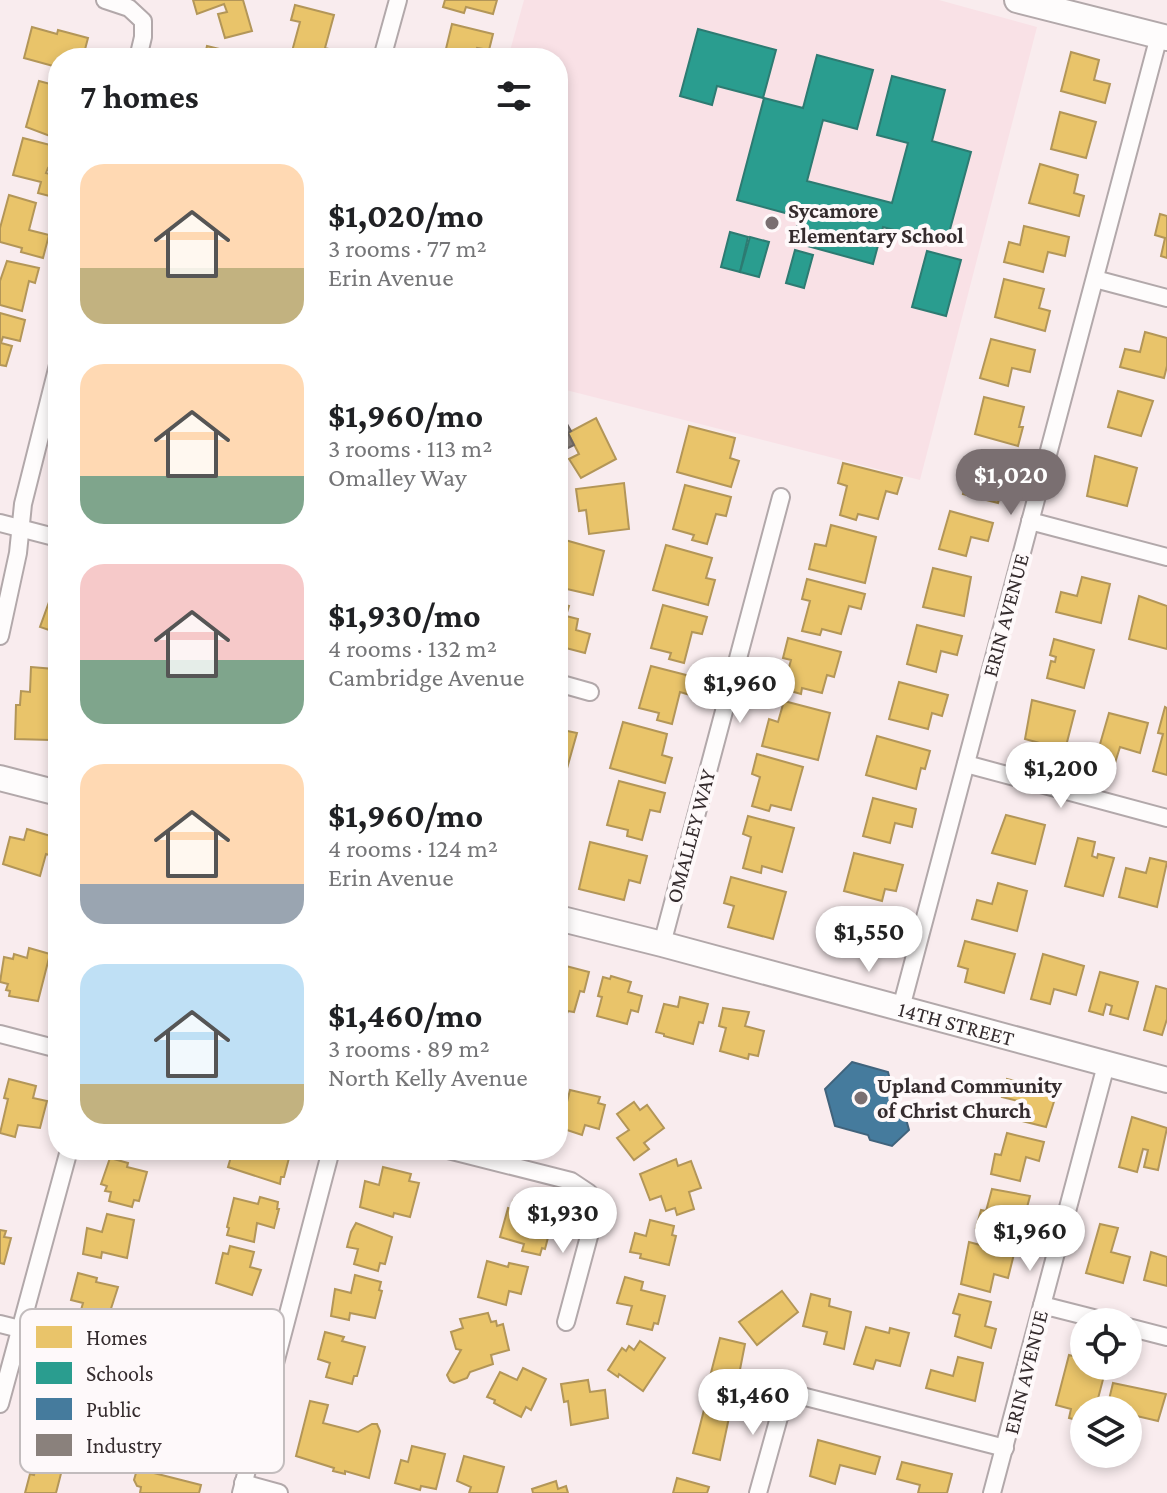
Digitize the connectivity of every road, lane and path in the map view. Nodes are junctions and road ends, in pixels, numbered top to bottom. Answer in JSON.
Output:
{"nodes":[{"id":1,"x":105,"y":0,"type":"edge"},
{"id":2,"x":398,"y":0,"type":"edge"},
{"id":3,"x":1017,"y":0,"type":"edge"},
{"id":4,"x":1068,"y":7,"type":"edge"},
{"id":5,"x":1163,"y":37,"type":"edge"},
{"id":6,"x":140,"y":48,"type":"edge"},
{"id":7,"x":385,"y":48,"type":"edge"},
{"id":8,"x":1095,"y":279,"type":"junction"},
{"id":9,"x":1167,"y":298,"type":"edge"},
{"id":10,"x":48,"y":405,"type":"edge"},
{"id":11,"x":781,"y":497,"type":"dead end"},
{"id":12,"x":1030,"y":521,"type":"junction"},
{"id":13,"x":0,"y":523,"type":"edge"},
{"id":14,"x":20,"y":528,"type":"junction"},
{"id":15,"x":48,"y":535,"type":"edge"},
{"id":16,"x":1167,"y":557,"type":"edge"},
{"id":17,"x":0,"y":636,"type":"edge"},
{"id":18,"x":568,"y":686,"type":"edge"},
{"id":19,"x":590,"y":692,"type":"dead end"},
{"id":20,"x":966,"y":764,"type":"junction"},
{"id":21,"x":0,"y":778,"type":"edge"},
{"id":22,"x":48,"y":790,"type":"edge"},
{"id":23,"x":1167,"y":818,"type":"edge"},
{"id":24,"x":568,"y":920,"type":"edge"},
{"id":25,"x":662,"y":944,"type":"junction"},
{"id":26,"x":901,"y":1008,"type":"junction"},
{"id":27,"x":0,"y":1034,"type":"edge"},
{"id":28,"x":48,"y":1046,"type":"edge"},
{"id":29,"x":1106,"y":1065,"type":"junction"},
{"id":30,"x":1167,"y":1080,"type":"edge"},
{"id":31,"x":66,"y":1160,"type":"edge"},
{"id":32,"x":328,"y":1160,"type":"edge"},
{"id":33,"x":488,"y":1160,"type":"edge"},
{"id":34,"x":1042,"y":1305,"type":"junction"},
{"id":35,"x":25,"y":1309,"type":"edge"},
{"id":36,"x":1070,"y":1312,"type":"edge"},
{"id":37,"x":566,"y":1322,"type":"dead end"},
{"id":38,"x":0,"y":1324,"type":"edge"},
{"id":39,"x":284,"y":1328,"type":"edge"},
{"id":40,"x":20,"y":1329,"type":"joint"},
{"id":41,"x":1142,"y":1331,"type":"edge"},
{"id":42,"x":1167,"y":1337,"type":"edge"},
{"id":43,"x":0,"y":1404,"type":"edge"},
{"id":44,"x":1005,"y":1448,"type":"junction"},
{"id":45,"x":242,"y":1488,"type":"edge"},
{"id":46,"x":279,"y":1493,"type":"edge"},
{"id":47,"x":758,"y":1493,"type":"edge"},
{"id":48,"x":992,"y":1493,"type":"edge"}],
"edges":[{"from":1,"to":6,"type":"street"},
{"from":2,"to":7,"type":"street"},
{"from":3,"to":4,"type":"street"},
{"from":4,"to":5,"type":"street"},
{"from":5,"to":8,"type":"street","name":"ERIN AVENUE"},
{"from":8,"to":9,"type":"street"},
{"from":8,"to":12,"type":"street","name":"ERIN AVENUE"},
{"from":10,"to":14,"type":"street"},
{"from":11,"to":25,"type":"street","name":"OMALLEY WAY"},
{"from":12,"to":16,"type":"street"},
{"from":12,"to":20,"type":"street","name":"ERIN AVENUE"},
{"from":13,"to":14,"type":"street"},
{"from":14,"to":15,"type":"street"},
{"from":14,"to":17,"type":"street"},
{"from":18,"to":19,"type":"street"},
{"from":20,"to":23,"type":"street"},
{"from":20,"to":26,"type":"street","name":"ERIN AVENUE"},
{"from":21,"to":22,"type":"street"},
{"from":24,"to":25,"type":"street","name":"14TH STREET"},
{"from":25,"to":26,"type":"street","name":"14TH STREET"},
{"from":26,"to":29,"type":"street","name":"14TH STREET"},
{"from":27,"to":28,"type":"street"},
{"from":29,"to":30,"type":"street","name":"14TH STREET"},
{"from":29,"to":34,"type":"street","name":"ERIN AVENUE"},
{"from":31,"to":35,"type":"street"},
{"from":32,"to":39,"type":"street"},
{"from":33,"to":37,"type":"street"},
{"from":34,"to":36,"type":"street"},
{"from":34,"to":44,"type":"street","name":"ERIN AVENUE"},
{"from":38,"to":40,"type":"street"},
{"from":40,"to":43,"type":"street"},
{"from":41,"to":42,"type":"street"},
{"from":44,"to":47,"type":"street"},
{"from":44,"to":48,"type":"street","name":"ERIN AVENUE"},
{"from":45,"to":46,"type":"street"}]}
